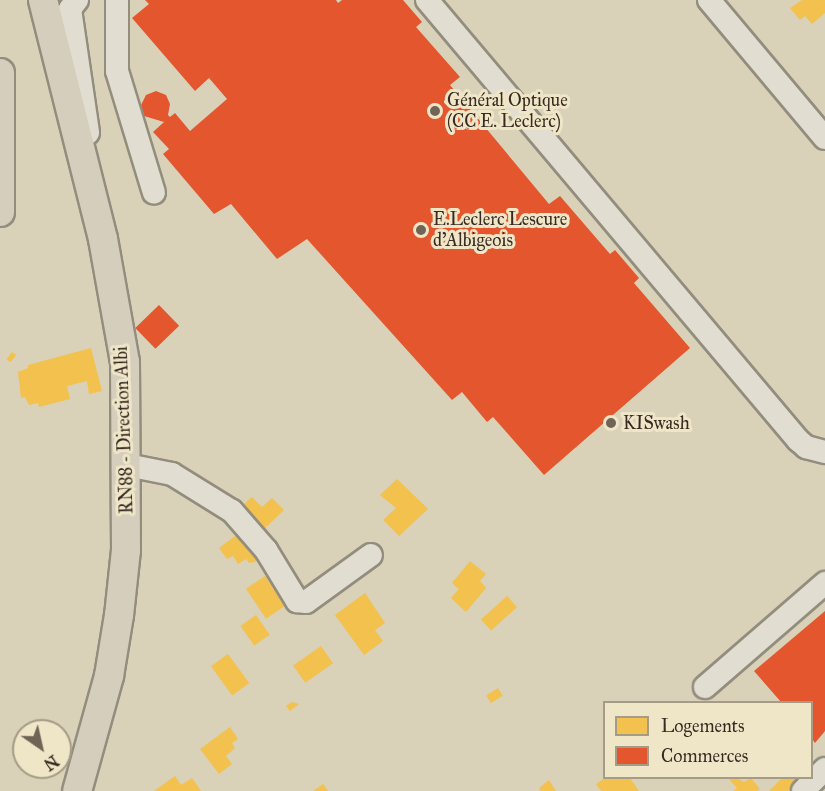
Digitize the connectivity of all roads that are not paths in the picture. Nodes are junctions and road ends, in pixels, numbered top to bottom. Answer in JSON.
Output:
{"nodes":[{"id":1,"x":43,"y":0,"type":"edge"},
{"id":2,"x":77,"y":0,"type":"edge"},
{"id":3,"x":91,"y":0,"type":"edge"},
{"id":4,"x":117,"y":0,"type":"edge"},
{"id":5,"x":427,"y":0,"type":"edge"},
{"id":6,"x":709,"y":0,"type":"edge"},
{"id":7,"x":72,"y":26,"type":"junction"},
{"id":8,"x":0,"y":73,"type":"edge"},
{"id":9,"x":825,"y":138,"type":"edge"},
{"id":10,"x":154,"y":193,"type":"dead end"},
{"id":11,"x":0,"y":212,"type":"edge"},
{"id":12,"x":103,"y":239,"type":"junction"},
{"id":13,"x":825,"y":452,"type":"edge"},
{"id":14,"x":127,"y":465,"type":"junction"},
{"id":15,"x":371,"y":555,"type":"dead end"},
{"id":16,"x":825,"y":583,"type":"edge"},
{"id":17,"x":705,"y":687,"type":"dead end"},
{"id":18,"x":825,"y":769,"type":"edge"},
{"id":19,"x":76,"y":791,"type":"edge"},
{"id":20,"x":803,"y":791,"type":"edge"}],
"edges":[{"from":1,"to":12,"type":"main road","name":"RN88 - Direction Albi"},
{"from":2,"to":7,"type":"street"},
{"from":3,"to":7,"type":"street"},
{"from":4,"to":10,"type":"street"},
{"from":5,"to":13,"type":"street"},
{"from":6,"to":9,"type":"street"},
{"from":7,"to":12,"type":"street"},
{"from":8,"to":11,"type":"main road"},
{"from":12,"to":14,"type":"main road","name":"RN88 - Direction Albi"},
{"from":14,"to":15,"type":"street"},
{"from":14,"to":19,"type":"main road","name":"RN88 - Direction Albi"},
{"from":16,"to":17,"type":"street"},
{"from":18,"to":20,"type":"street"}]}
